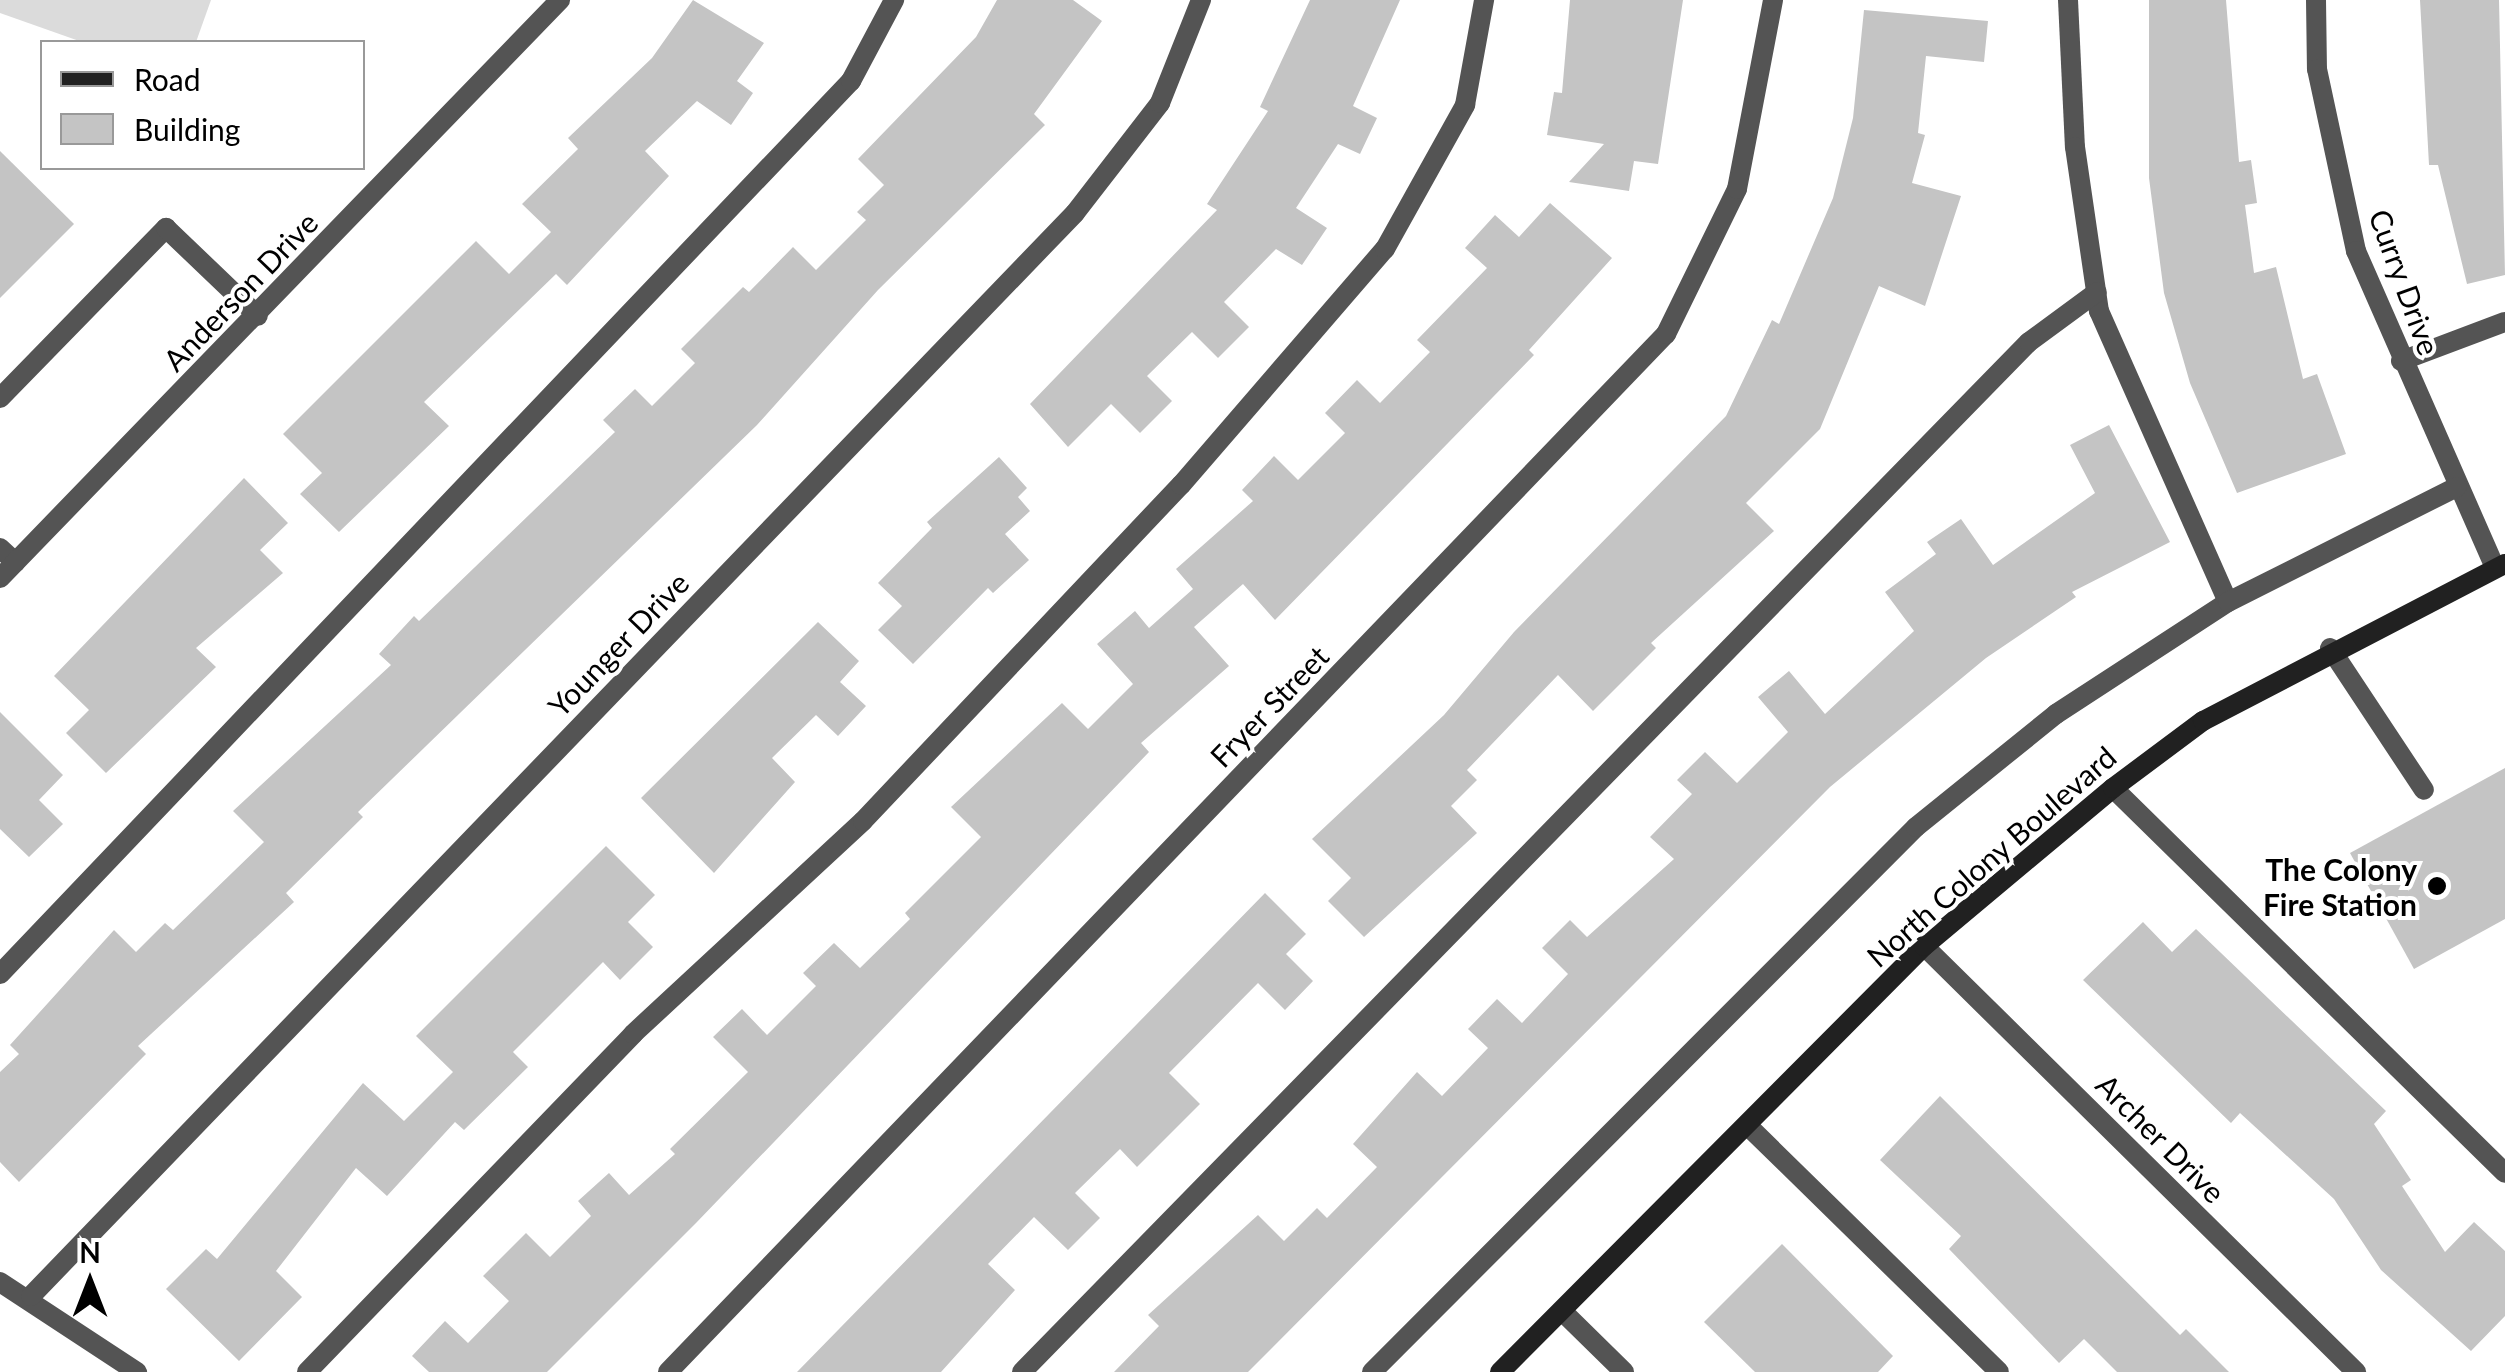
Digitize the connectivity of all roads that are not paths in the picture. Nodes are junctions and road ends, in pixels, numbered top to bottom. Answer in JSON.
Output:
{"nodes":[{"id":1,"x":560,"y":0,"type":"edge"},
{"id":2,"x":894,"y":0,"type":"edge"},
{"id":3,"x":1200,"y":0,"type":"edge"},
{"id":4,"x":1484,"y":0,"type":"edge"},
{"id":5,"x":1773,"y":0,"type":"edge"},
{"id":6,"x":2068,"y":0,"type":"edge"},
{"id":7,"x":2316,"y":0,"type":"edge"},
{"id":8,"x":2097,"y":292,"type":"junction"},
{"id":9,"x":258,"y":316,"type":"junction"},
{"id":10,"x":2505,"y":322,"type":"edge"},
{"id":11,"x":2401,"y":361,"type":"junction"},
{"id":12,"x":0,"y":398,"type":"edge"},
{"id":13,"x":2458,"y":487,"type":"junction"},
{"id":14,"x":5,"y":563,"type":"edge"},
{"id":15,"x":2500,"y":566,"type":"edge"},
{"id":16,"x":2228,"y":602,"type":"junction"},
{"id":17,"x":2330,"y":648,"type":"junction"},
{"id":18,"x":2112,"y":788,"type":"junction"},
{"id":19,"x":2424,"y":790,"type":"dead end"},
{"id":20,"x":1924,"y":946,"type":"junction"},
{"id":21,"x":0,"y":974,"type":"edge"},
{"id":22,"x":1748,"y":1126,"type":"junction"},
{"id":23,"x":2505,"y":1174,"type":"edge"},
{"id":24,"x":0,"y":1282,"type":"edge"},
{"id":25,"x":30,"y":1296,"type":"junction"},
{"id":26,"x":1562,"y":1311,"type":"junction"},
{"id":27,"x":137,"y":1372,"type":"edge"},
{"id":28,"x":307,"y":1372,"type":"edge"},
{"id":29,"x":668,"y":1372,"type":"edge"},
{"id":30,"x":1022,"y":1372,"type":"edge"},
{"id":31,"x":1372,"y":1372,"type":"edge"},
{"id":32,"x":1500,"y":1372,"type":"edge"},
{"id":33,"x":1624,"y":1372,"type":"edge"},
{"id":34,"x":1999,"y":1372,"type":"edge"},
{"id":35,"x":2356,"y":1372,"type":"edge"}],
"edges":[{"from":1,"to":9,"type":"street","name":"Anderson Drive"},
{"from":2,"to":21,"type":"street"},
{"from":3,"to":25,"type":"street","name":"Younger Drive"},
{"from":4,"to":28,"type":"street"},
{"from":5,"to":29,"type":"street","name":"Fryer Street"},
{"from":6,"to":8,"type":"street"},
{"from":7,"to":11,"type":"street","name":"Curry Drive"},
{"from":8,"to":16,"type":"street"},
{"from":8,"to":30,"type":"street"},
{"from":9,"to":12,"type":"street"},
{"from":9,"to":14,"type":"street","name":"Anderson Drive"},
{"from":10,"to":11,"type":"street"},
{"from":11,"to":13,"type":"street","name":"Curry Drive"},
{"from":13,"to":15,"type":"street","name":"Curry Drive"},
{"from":13,"to":16,"type":"street"},
{"from":15,"to":17,"type":"main road","name":"North Colony Boulevard"},
{"from":16,"to":31,"type":"street"},
{"from":17,"to":18,"type":"main road","name":"North Colony Boulevard"},
{"from":17,"to":19,"type":"street"},
{"from":18,"to":20,"type":"main road","name":"North Colony Boulevard"},
{"from":18,"to":23,"type":"street"},
{"from":20,"to":22,"type":"main road","name":"North Colony Boulevard"},
{"from":20,"to":35,"type":"street","name":"Archer Drive"},
{"from":22,"to":26,"type":"main road","name":"North Colony Boulevard"},
{"from":22,"to":34,"type":"street"},
{"from":24,"to":25,"type":"street"},
{"from":25,"to":27,"type":"street"},
{"from":26,"to":32,"type":"main road","name":"North Colony Boulevard"},
{"from":26,"to":33,"type":"street"}]}
